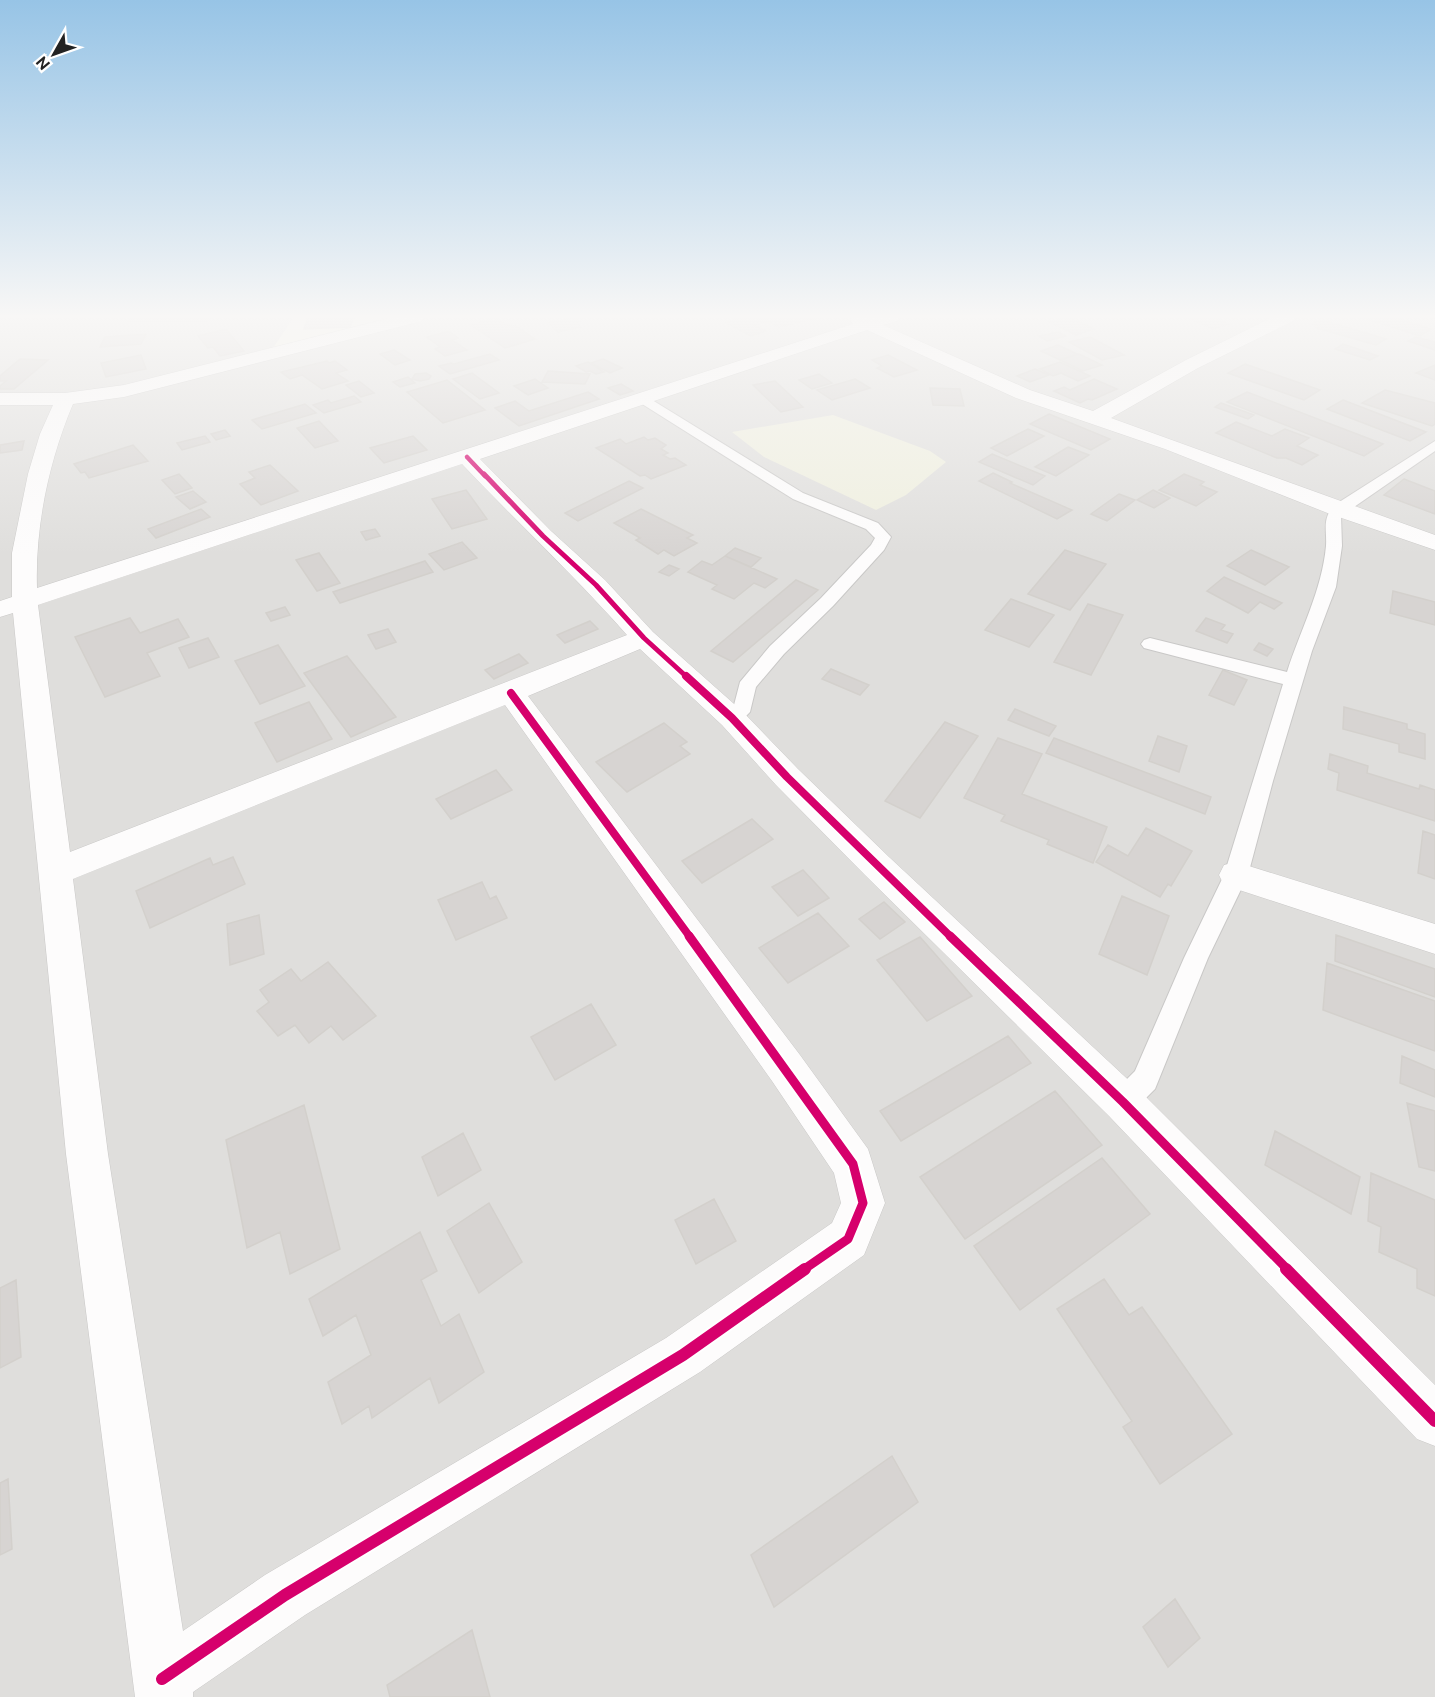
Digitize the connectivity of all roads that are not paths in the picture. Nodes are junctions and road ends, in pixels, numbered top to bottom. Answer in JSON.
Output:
{"nodes":[{"id":1,"x":86,"y":396,"type":"edge"},
{"id":2,"x":652,"y":396,"type":"edge"},
{"id":3,"x":1030,"y":396,"type":"edge"},
{"id":4,"x":1135,"y":396,"type":"edge"},
{"id":5,"x":0,"y":399,"type":"edge"},
{"id":6,"x":65,"y":399,"type":"junction"},
{"id":7,"x":644,"y":399,"type":"junction"},
{"id":8,"x":1096,"y":418,"type":"junction"},
{"id":9,"x":1435,"y":445,"type":"edge"},
{"id":10,"x":466,"y":457,"type":"junction"},
{"id":11,"x":1338,"y":510,"type":"junction"},
{"id":12,"x":1435,"y":543,"type":"edge"},
{"id":13,"x":13,"y":605,"type":"edge"},
{"id":14,"x":644,"y":638,"type":"junction"},
{"id":15,"x":1150,"y":644,"type":"dead end"},
{"id":16,"x":1294,"y":680,"type":"junction"},
{"id":17,"x":511,"y":693,"type":"junction"},
{"id":18,"x":732,"y":718,"type":"junction"},
{"id":19,"x":56,"y":872,"type":"junction"},
{"id":20,"x":1236,"y":875,"type":"junction"},
{"id":21,"x":1435,"y":939,"type":"edge"},
{"id":22,"x":1123,"y":1102,"type":"junction"},
{"id":23,"x":1435,"y":1421,"type":"edge"},
{"id":24,"x":163,"y":1688,"type":"edge"}],
"edges":[{"from":1,"to":6,"type":"street"},
{"from":2,"to":7,"type":"street"},
{"from":3,"to":8,"type":"street"},
{"from":4,"to":8,"type":"street"},
{"from":5,"to":6,"type":"street"},
{"from":6,"to":13,"type":"street"},
{"from":7,"to":10,"type":"street"},
{"from":7,"to":18,"type":"lane"},
{"from":8,"to":11,"type":"street"},
{"from":9,"to":11,"type":"lane"},
{"from":10,"to":13,"type":"street"},
{"from":10,"to":14,"type":"street"},
{"from":11,"to":12,"type":"street"},
{"from":11,"to":16,"type":"lane"},
{"from":13,"to":19,"type":"street"},
{"from":14,"to":17,"type":"street"},
{"from":14,"to":18,"type":"street"},
{"from":15,"to":16,"type":"lane"},
{"from":16,"to":20,"type":"lane"},
{"from":17,"to":19,"type":"street"},
{"from":17,"to":24,"type":"street"},
{"from":18,"to":22,"type":"street"},
{"from":19,"to":24,"type":"street"},
{"from":20,"to":21,"type":"street"},
{"from":20,"to":22,"type":"lane"},
{"from":22,"to":23,"type":"street"}]}
